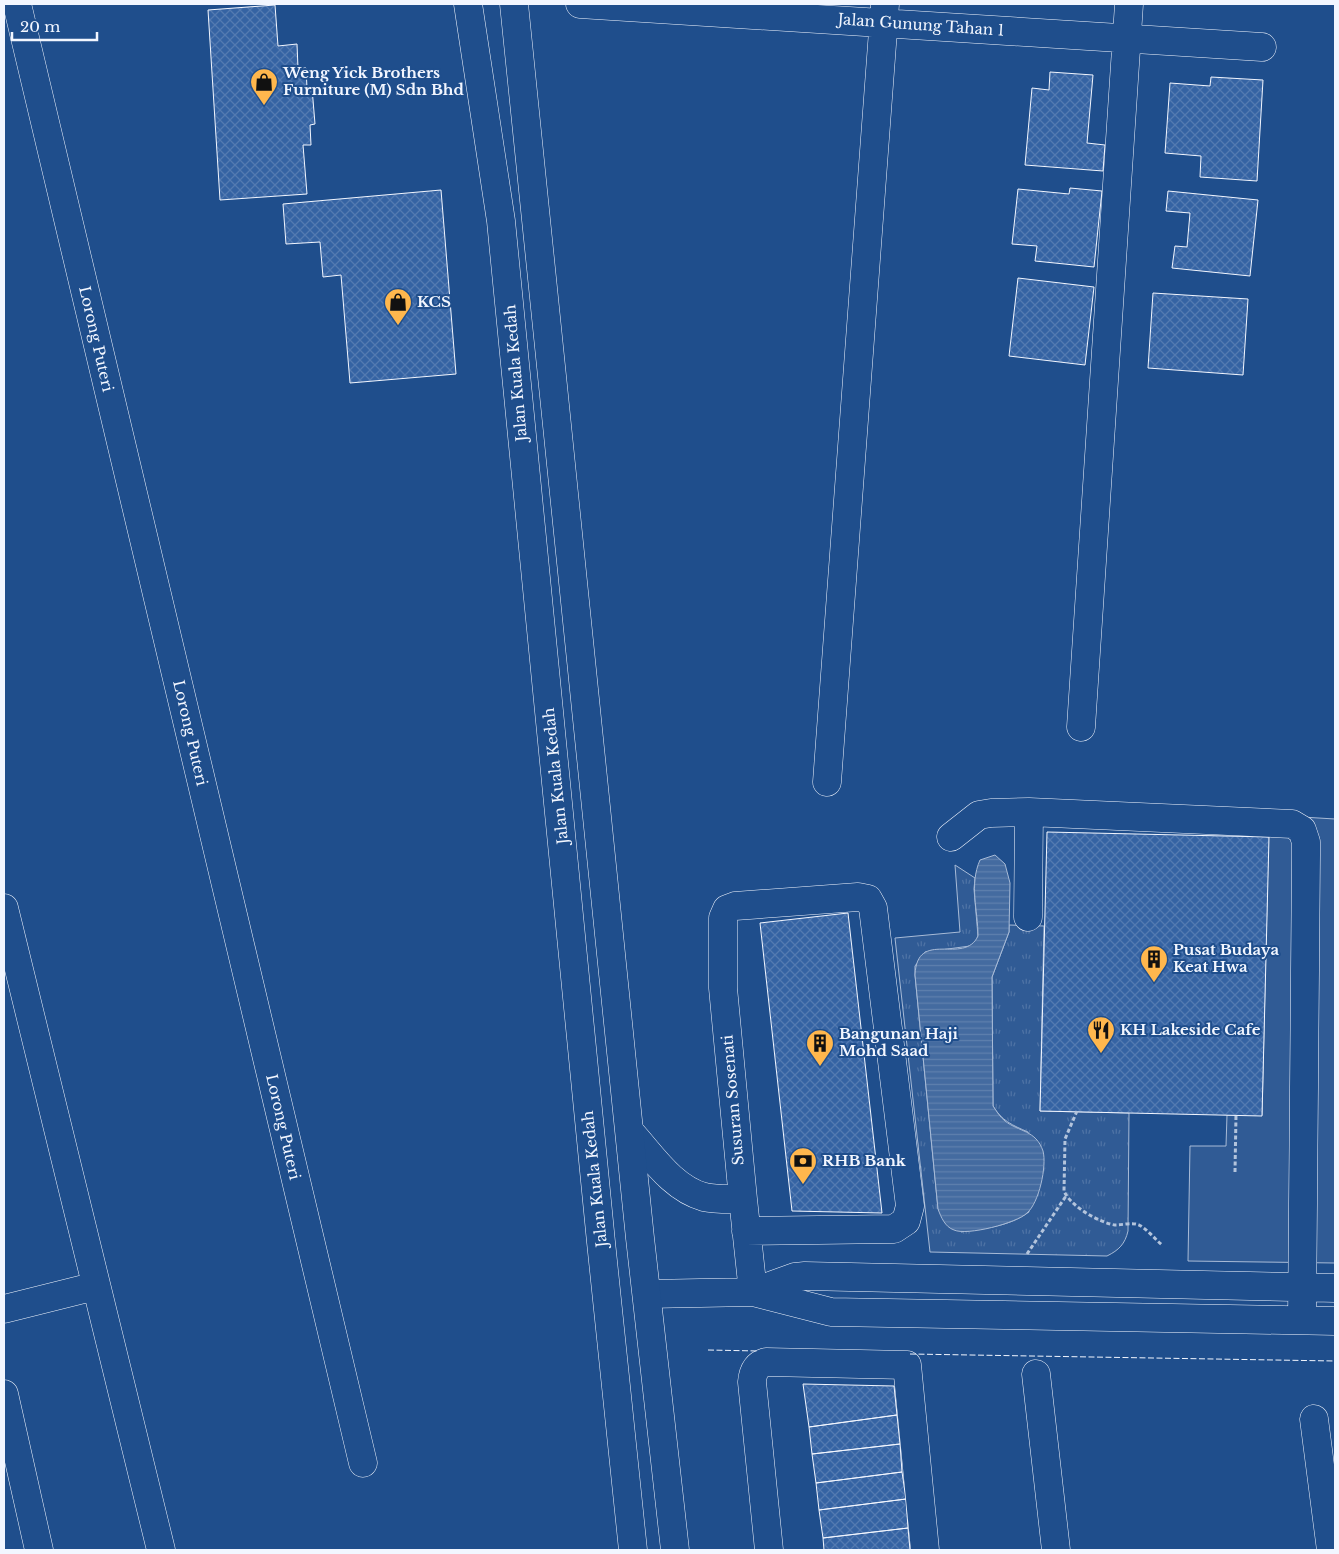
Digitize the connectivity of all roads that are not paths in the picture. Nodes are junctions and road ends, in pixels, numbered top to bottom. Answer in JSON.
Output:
{"nodes":[{"id":1,"x":17,"y":4,"type":"edge"},
{"id":2,"x":514,"y":4,"type":"edge"},
{"id":3,"x":580,"y":4,"type":"edge"},
{"id":4,"x":1129,"y":4,"type":"edge"},
{"id":5,"x":467,"y":9,"type":"edge"},
{"id":6,"x":884,"y":13,"type":"edge"},
{"id":7,"x":1126,"y":39,"type":"junction"},
{"id":8,"x":1262,"y":47,"type":"dead end"},
{"id":9,"x":1081,"y":728,"type":"dead end"},
{"id":10,"x":827,"y":782,"type":"dead end"},
{"id":11,"x":1029,"y":812,"type":"junction"},
{"id":12,"x":951,"y":837,"type":"dead end"},
{"id":13,"x":4,"y":908,"type":"edge"},
{"id":14,"x":1028,"y":917,"type":"dead end"},
{"id":15,"x":12,"y":979,"type":"edge"},
{"id":16,"x":631,"y":1133,"type":"junction"},
{"id":17,"x":743,"y":1199,"type":"junction"},
{"id":18,"x":746,"y":1231,"type":"junction"},
{"id":19,"x":96,"y":1286,"type":"junction"},
{"id":20,"x":1302,"y":1287,"type":"junction"},
{"id":21,"x":1335,"y":1288,"type":"edge"},
{"id":22,"x":753,"y":1292,"type":"junction"},
{"id":23,"x":647,"y":1294,"type":"junction"},
{"id":24,"x":4,"y":1309,"type":"edge"},
{"id":25,"x":1302,"y":1320,"type":"junction"},
{"id":26,"x":1335,"y":1321,"type":"edge"},
{"id":27,"x":1036,"y":1374,"type":"dead end"},
{"id":28,"x":4,"y":1394,"type":"edge"},
{"id":29,"x":1314,"y":1419,"type":"dead end"},
{"id":30,"x":363,"y":1463,"type":"dead end"},
{"id":31,"x":38,"y":1550,"type":"edge"},
{"id":32,"x":161,"y":1550,"type":"edge"},
{"id":33,"x":634,"y":1550,"type":"edge"},
{"id":34,"x":675,"y":1550,"type":"edge"},
{"id":35,"x":769,"y":1550,"type":"edge"},
{"id":36,"x":925,"y":1550,"type":"edge"},
{"id":37,"x":1056,"y":1550,"type":"edge"},
{"id":38,"x":1331,"y":1550,"type":"edge"}],
"edges":[{"from":1,"to":30,"type":"street","name":"Lorong Puteri"},
{"from":2,"to":16,"type":"street"},
{"from":3,"to":6,"type":"street","name":"Jalan Gunung Tahan 1"},
{"from":4,"to":7,"type":"street"},
{"from":5,"to":33,"type":"street","name":"Jalan Kuala Kedah"},
{"from":6,"to":7,"type":"street","name":"Jalan Gunung Tahan 1"},
{"from":6,"to":10,"type":"street"},
{"from":7,"to":8,"type":"street","name":"Jalan Gunung Tahan 1"},
{"from":7,"to":9,"type":"street"},
{"from":11,"to":12,"type":"street"},
{"from":11,"to":14,"type":"street"},
{"from":11,"to":20,"type":"street"},
{"from":13,"to":15,"type":"street"},
{"from":15,"to":19,"type":"street"},
{"from":16,"to":17,"type":"street"},
{"from":16,"to":23,"type":"street"},
{"from":17,"to":18,"type":"street","name":"Susuran Sosenati"},
{"from":17,"to":18,"type":"street","name":"Susuran Sosenati"},
{"from":18,"to":22,"type":"street","name":"Susuran Sosenati"},
{"from":19,"to":24,"type":"street"},
{"from":19,"to":32,"type":"street"},
{"from":20,"to":21,"type":"street"},
{"from":20,"to":22,"type":"street"},
{"from":20,"to":25,"type":"street"},
{"from":22,"to":23,"type":"street"},
{"from":22,"to":25,"type":"street"},
{"from":23,"to":34,"type":"street"},
{"from":25,"to":26,"type":"street"},
{"from":27,"to":37,"type":"street"},
{"from":28,"to":31,"type":"street"},
{"from":29,"to":38,"type":"street"},
{"from":35,"to":36,"type":"street"}]}
